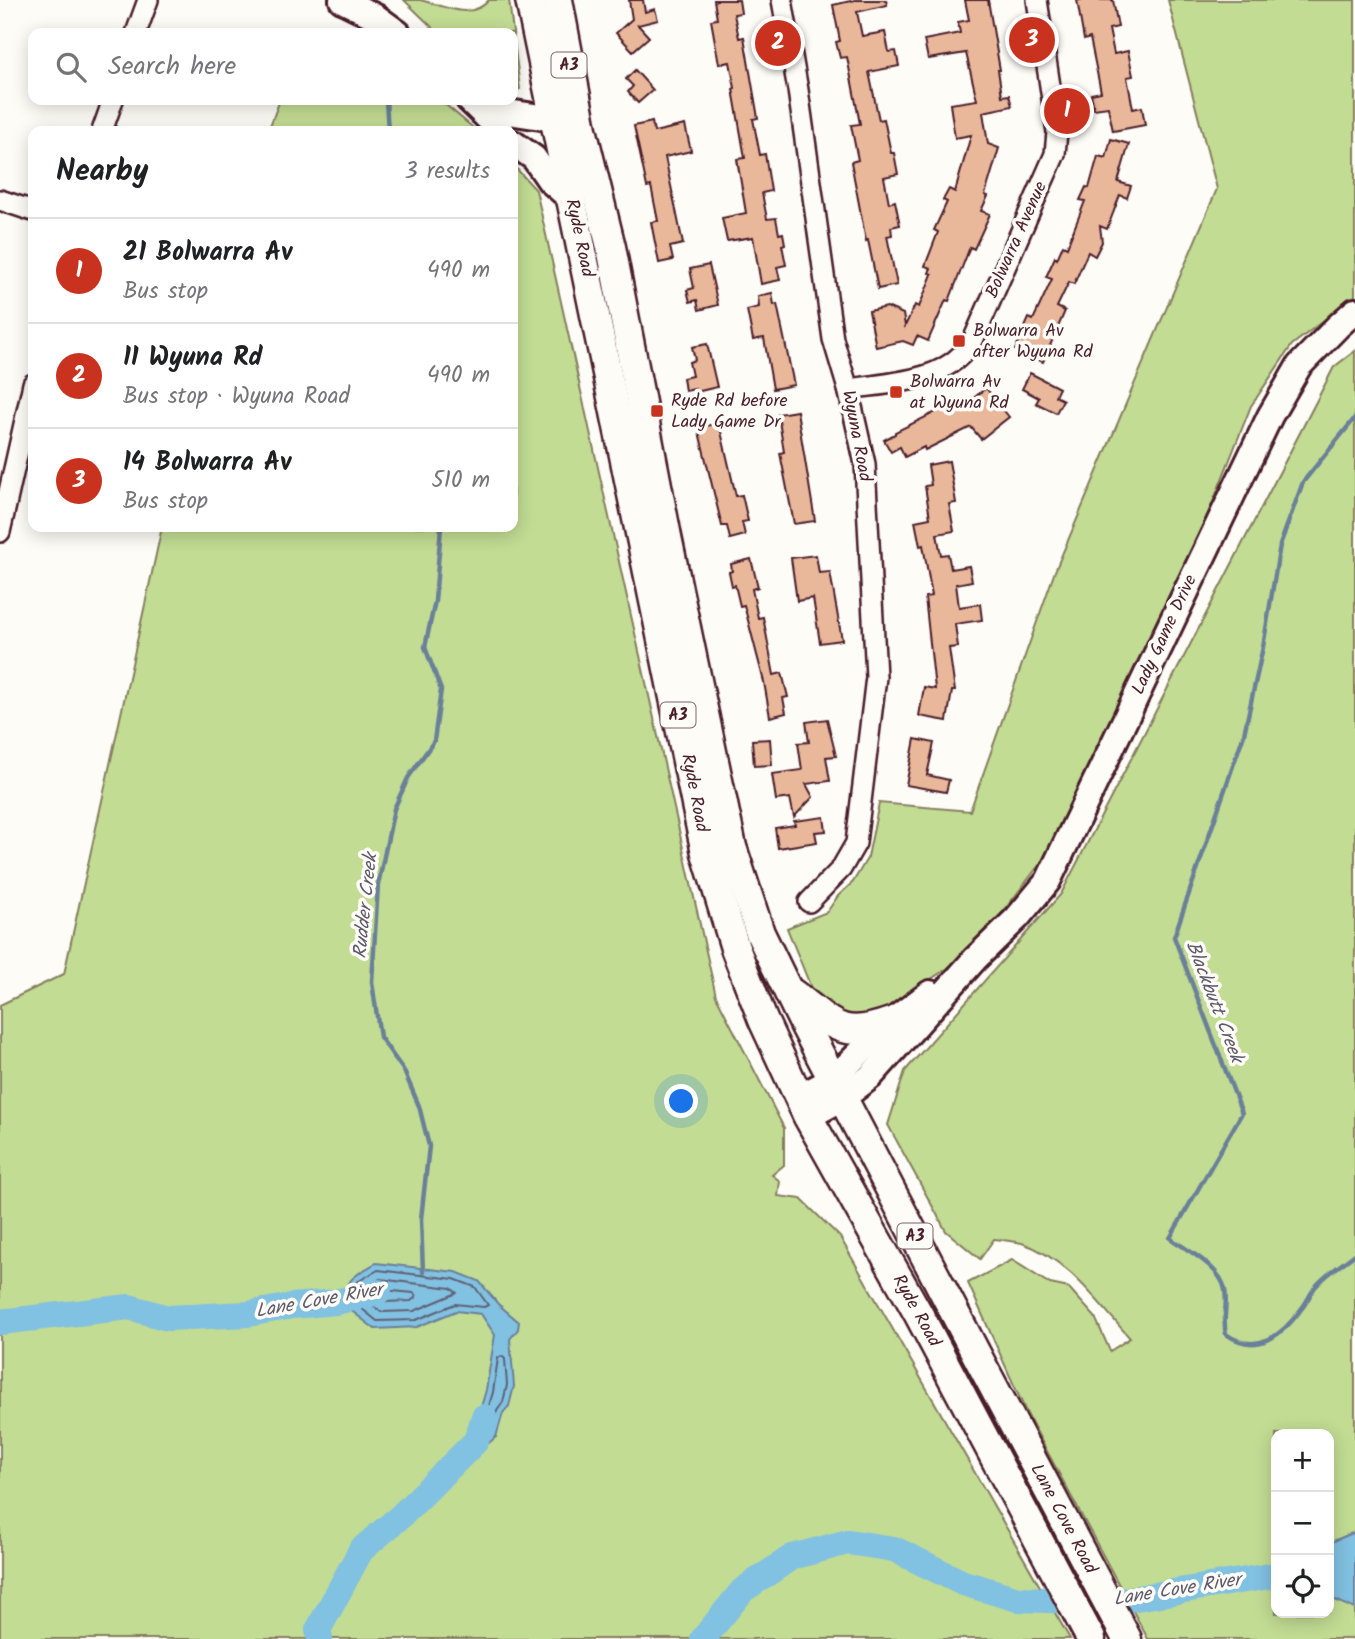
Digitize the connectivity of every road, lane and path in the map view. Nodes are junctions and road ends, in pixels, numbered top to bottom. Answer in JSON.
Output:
{"nodes":[{"id":1,"x":148,"y":0,"type":"edge"},
{"id":2,"x":342,"y":0,"type":"edge"},
{"id":3,"x":530,"y":0,"type":"edge"},
{"id":4,"x":558,"y":0,"type":"edge"},
{"id":5,"x":782,"y":0,"type":"edge"},
{"id":6,"x":1037,"y":0,"type":"edge"},
{"id":7,"x":138,"y":28,"type":"edge"},
{"id":8,"x":391,"y":28,"type":"edge"},
{"id":9,"x":111,"y":105,"type":"edge"},
{"id":10,"x":474,"y":105,"type":"edge"},
{"id":11,"x":493,"y":105,"type":"edge"},
{"id":12,"x":104,"y":126,"type":"edge"},
{"id":13,"x":496,"y":126,"type":"edge"},
{"id":14,"x":564,"y":127,"type":"junction"},
{"id":15,"x":518,"y":130,"type":"edge"},
{"id":16,"x":518,"y":147,"type":"edge"},
{"id":17,"x":0,"y":200,"type":"edge"},
{"id":18,"x":572,"y":200,"type":"junction"},
{"id":19,"x":28,"y":209,"type":"edge"},
{"id":20,"x":1355,"y":311,"type":"edge"},
{"id":21,"x":848,"y":389,"type":"junction"},
{"id":22,"x":28,"y":406,"type":"edge"},
{"id":23,"x":0,"y":532,"type":"edge"},
{"id":24,"x":809,"y":902,"type":"dead end"},
{"id":25,"x":975,"y":959,"type":"junction"},
{"id":26,"x":787,"y":990,"type":"junction"},
{"id":27,"x":891,"y":1022,"type":"junction"},
{"id":28,"x":838,"y":1089,"type":"junction"},
{"id":29,"x":804,"y":1107,"type":"junction"},
{"id":30,"x":1019,"y":1436,"type":"joint"},
{"id":31,"x":991,"y":1451,"type":"joint"},
{"id":32,"x":1091,"y":1639,"type":"edge"},
{"id":33,"x":1127,"y":1639,"type":"edge"}],
"edges":[{"from":1,"to":7,"type":"street"},
{"from":2,"to":8,"type":"main road"},
{"from":3,"to":14,"type":"highway","name":"Ryde Road","number":"A3"},
{"from":4,"to":14,"type":"highway","name":"Ryde Road","number":"A3"},
{"from":5,"to":21,"type":"street","name":"Wyuna Road"},
{"from":6,"to":21,"type":"street","name":"Bolwarra Avenue"},
{"from":9,"to":12,"type":"street"},
{"from":10,"to":13,"type":"main road"},
{"from":11,"to":14,"type":"main road"},
{"from":14,"to":15,"type":"main road"},
{"from":14,"to":18,"type":"highway","name":"Ryde Road","number":"A3"},
{"from":14,"to":26,"type":"highway","name":"Ryde Road","number":"A3"},
{"from":16,"to":18,"type":"main road"},
{"from":17,"to":19,"type":"street"},
{"from":18,"to":29,"type":"highway","name":"Ryde Road","number":"A3"},
{"from":20,"to":25,"type":"main road","name":"Lady Game Drive"},
{"from":21,"to":24,"type":"street","name":"Wyuna Road"},
{"from":22,"to":23,"type":"street"},
{"from":25,"to":27,"type":"main road","name":"Lady Game Drive"},
{"from":25,"to":28,"type":"main road","name":"Lady Game Drive"},
{"from":26,"to":27,"type":"highway"},
{"from":26,"to":28,"type":"highway","name":"Ryde Road","number":"A3"},
{"from":27,"to":28,"type":"main road","name":"Lady Game Drive"},
{"from":28,"to":29,"type":"main road","name":"Lady Game Drive"},
{"from":28,"to":30,"type":"highway","name":"Ryde Road","number":"A3"},
{"from":29,"to":31,"type":"highway","name":"Ryde Road","number":"A3"},
{"from":30,"to":33,"type":"highway","name":"Lane Cove Road","number":"A3"},
{"from":31,"to":32,"type":"highway","name":"Lane Cove Road","number":"A3"}]}
